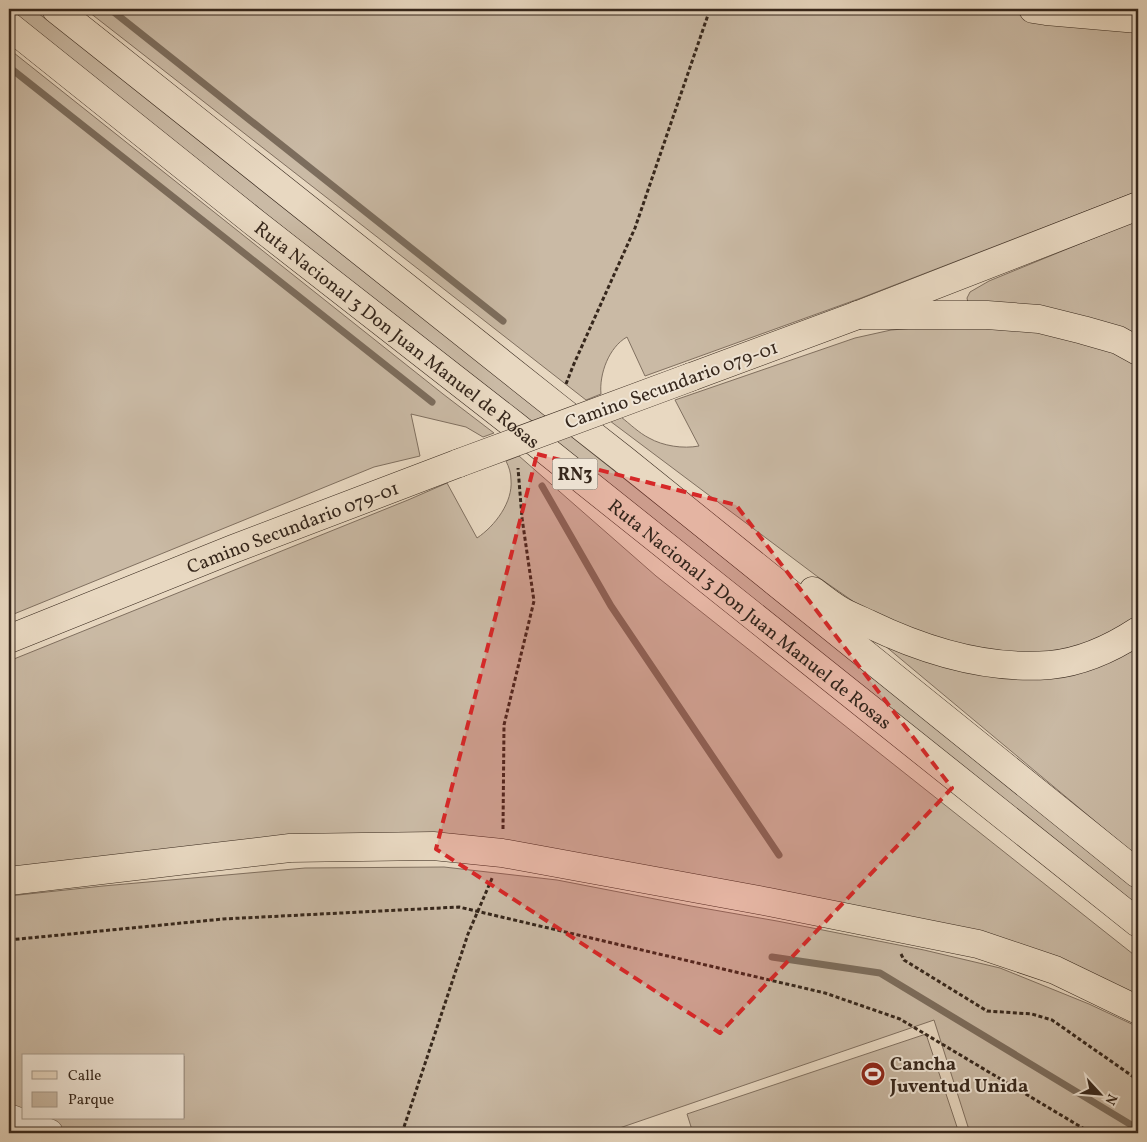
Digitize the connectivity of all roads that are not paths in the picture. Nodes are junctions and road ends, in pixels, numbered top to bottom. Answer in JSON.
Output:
{"nodes":[{"id":1,"x":56,"y":9,"type":"edge"},
{"id":2,"x":1033,"y":9,"type":"edge"},
{"id":3,"x":1138,"y":19,"type":"edge"},
{"id":4,"x":9,"y":26,"type":"edge"},
{"id":5,"x":1138,"y":206,"type":"edge"},
{"id":6,"x":858,"y":315,"type":"junction"},
{"id":7,"x":1138,"y":351,"type":"edge"},
{"id":8,"x":623,"y":459,"type":"junction"},
{"id":9,"x":1138,"y":631,"type":"edge"},
{"id":10,"x":9,"y":639,"type":"edge"},
{"id":11,"x":1138,"y":874,"type":"edge"},
{"id":12,"x":9,"y":881,"type":"edge"},
{"id":13,"x":1138,"y":924,"type":"edge"},
{"id":14,"x":1138,"y":1010,"type":"edge"},
{"id":15,"x":9,"y":1118,"type":"edge"},
{"id":16,"x":49,"y":1133,"type":"edge"}],
"edges":[{"from":1,"to":8,"type":"main road","number":"RN3"},
{"from":2,"to":3,"type":"main road"},
{"from":4,"to":13,"type":"main road","name":"Ruta Nacional 3 Don Juan Manuel de Rosas","number":"RN3"},
{"from":5,"to":6,"type":"main road","name":"Camino Secundario 079-01"},
{"from":6,"to":7,"type":"main road"},
{"from":6,"to":10,"type":"main road","name":"Camino Secundario 079-01","bridge":true},
{"from":8,"to":9,"type":"main road"},
{"from":8,"to":11,"type":"main road","number":"RN3"},
{"from":12,"to":14,"type":"main road"},
{"from":15,"to":16,"type":"lane"}]}
